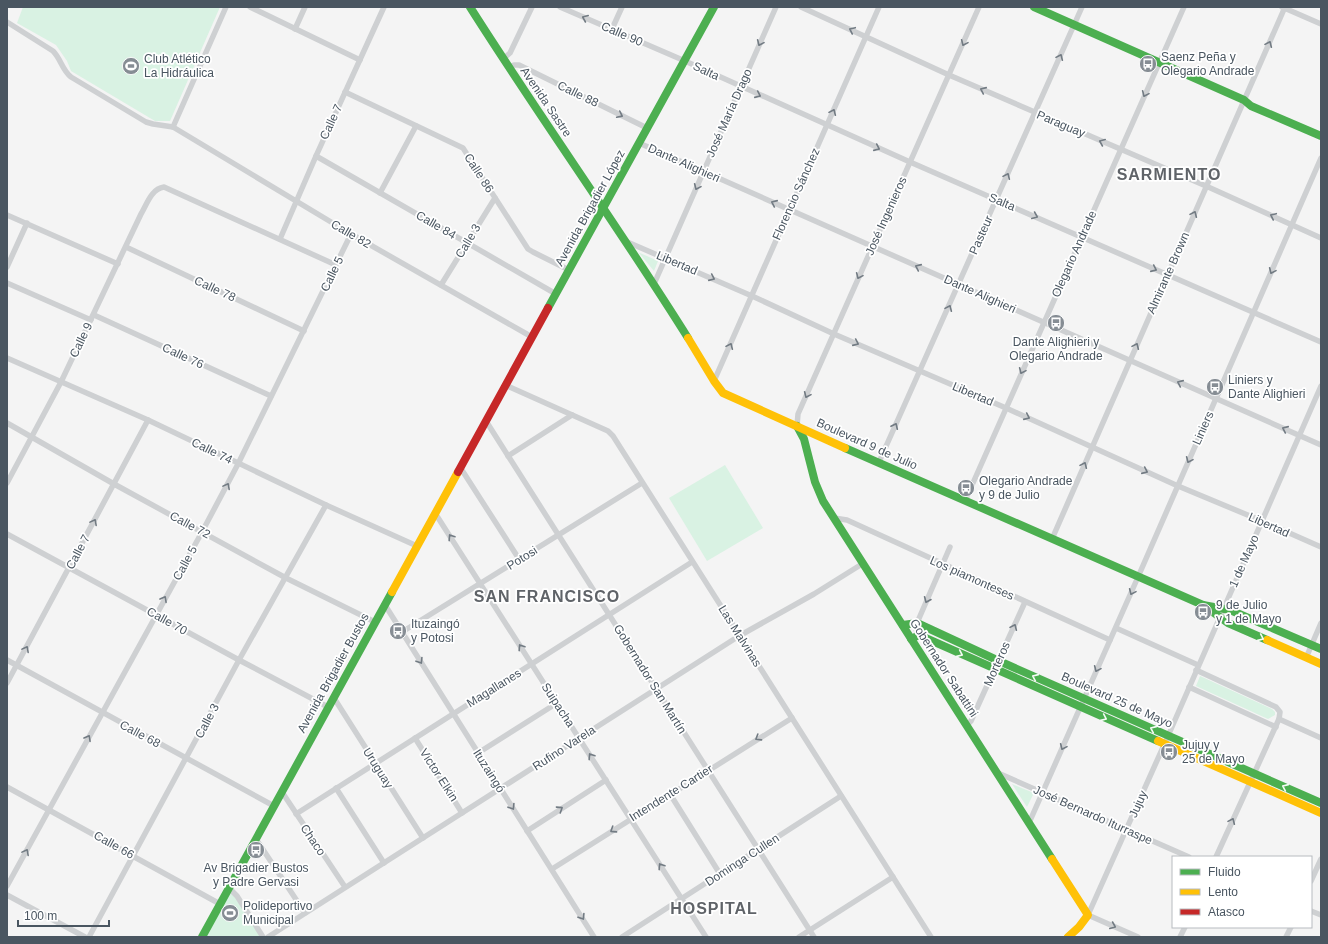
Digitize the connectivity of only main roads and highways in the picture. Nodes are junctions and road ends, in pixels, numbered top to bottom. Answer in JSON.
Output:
{"nodes":[{"id":1,"x":470,"y":7,"type":"edge"},
{"id":2,"x":714,"y":7,"type":"edge"},
{"id":3,"x":1034,"y":7,"type":"edge"},
{"id":4,"x":1244,"y":100,"type":"junction"},
{"id":5,"x":1321,"y":131,"type":"edge"},
{"id":6,"x":1321,"y":136,"type":"edge"},
{"id":7,"x":603,"y":209,"type":"junction"},
{"id":8,"x":486,"y":421,"type":"joint"},
{"id":9,"x":797,"y":426,"type":"junction"},
{"id":10,"x":1203,"y":605,"type":"junction"},
{"id":11,"x":903,"y":625,"type":"junction"},
{"id":12,"x":915,"y":638,"type":"junction"},
{"id":13,"x":1321,"y":649,"type":"edge"},
{"id":14,"x":1321,"y":664,"type":"edge"},
{"id":15,"x":1321,"y":803,"type":"edge"},
{"id":16,"x":1321,"y":813,"type":"edge"},
{"id":17,"x":202,"y":937,"type":"edge"},
{"id":18,"x":1068,"y":937,"type":"edge"}],
"edges":[{"from":1,"to":7,"type":"main road","name":"Avenida Sastre"},
{"from":2,"to":7,"type":"main road","name":"Avenida Brigadier López"},
{"from":3,"to":4,"type":"main road"},
{"from":4,"to":5,"type":"main road"},
{"from":4,"to":6,"type":"main road"},
{"from":7,"to":8,"type":"main road","name":"Avenida Brigadier López"},
{"from":7,"to":9,"type":"main road","name":"Boulevard 9 de Julio"},
{"from":8,"to":17,"type":"main road","name":"Avenida Brigadier Bustos"},
{"from":9,"to":10,"type":"main road","name":"Boulevard 9 de Julio"},
{"from":9,"to":11,"type":"main road","name":"Gobernador Sabattini"},
{"from":10,"to":13,"type":"main road","name":"Boulevard 9 de Julio"},
{"from":10,"to":14,"type":"main road","name":"Boulevard 9 de Julio","one_way":true},
{"from":11,"to":12,"type":"main road","name":"Gobernador Sabattini"},
{"from":15,"to":11,"type":"main road","name":"Boulevard 25 de Mayo","one_way":true},
{"from":12,"to":16,"type":"main road","name":"Boulevard 25 de Mayo","one_way":true},
{"from":12,"to":18,"type":"main road","name":"Gobernador Sabattini"}]}
